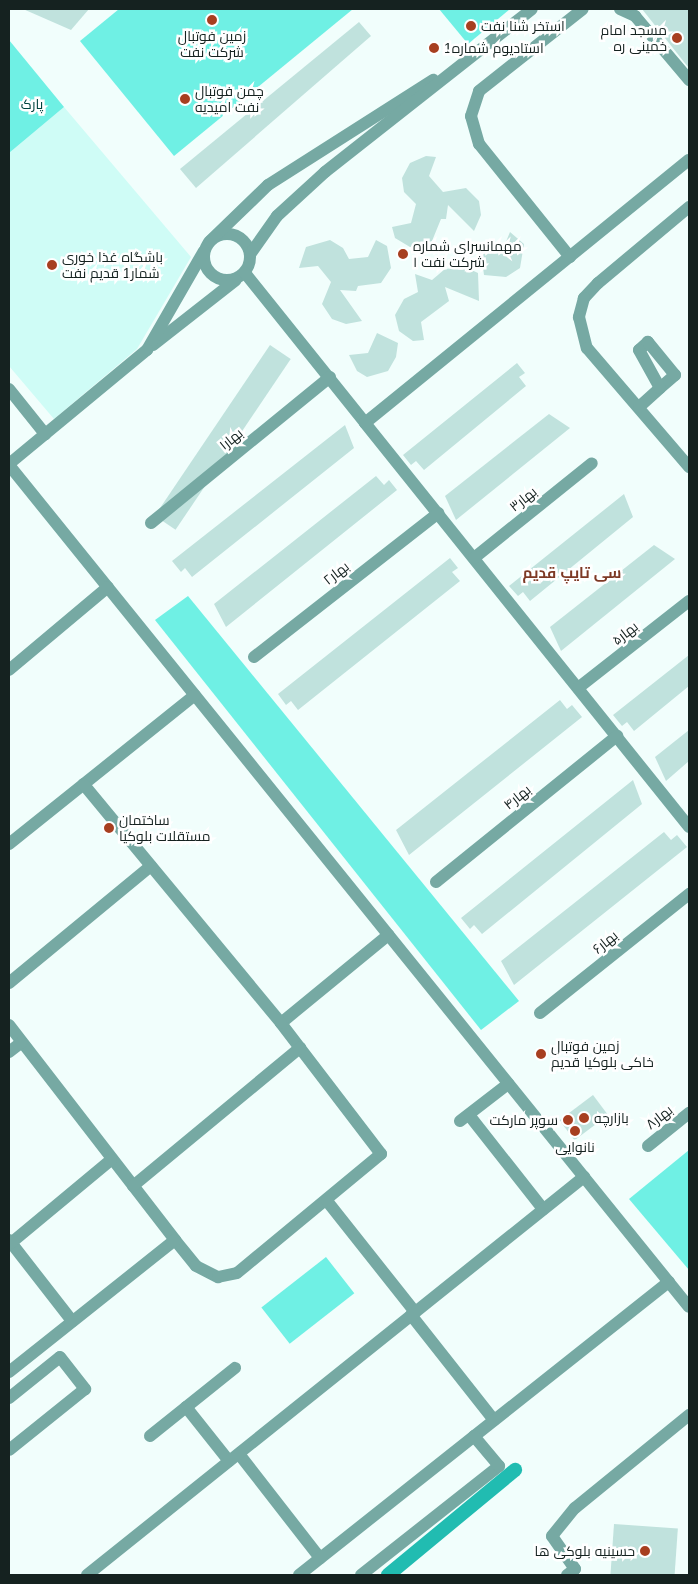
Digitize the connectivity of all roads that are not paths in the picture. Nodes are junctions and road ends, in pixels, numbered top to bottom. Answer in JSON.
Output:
{"nodes":[{"id":1,"x":532,"y":9,"type":"edge"},
{"id":2,"x":583,"y":9,"type":"edge"},
{"id":3,"x":620,"y":9,"type":"edge"},
{"id":4,"x":468,"y":61,"type":"junction"},
{"id":5,"x":689,"y":80,"type":"edge"},
{"id":6,"x":689,"y":160,"type":"edge"},
{"id":7,"x":689,"y":207,"type":"edge"},
{"id":8,"x":207,"y":246,"type":"junction"},
{"id":9,"x":250,"y":254,"type":"junction"},
{"id":10,"x":570,"y":257,"type":"junction"},
{"id":11,"x":240,"y":276,"type":"junction"},
{"id":12,"x":148,"y":350,"type":"junction"},
{"id":13,"x":330,"y":377,"type":"junction"},
{"id":14,"x":660,"y":388,"type":"dead end"},
{"id":15,"x":10,"y":393,"type":"edge"},
{"id":16,"x":639,"y":407,"type":"junction"},
{"id":17,"x":366,"y":423,"type":"junction"},
{"id":18,"x":46,"y":434,"type":"junction"},
{"id":19,"x":592,"y":463,"type":"dead end"},
{"id":20,"x":9,"y":464,"type":"edge"},
{"id":21,"x":689,"y":467,"type":"edge"},
{"id":22,"x":438,"y":513,"type":"junction"},
{"id":23,"x":151,"y":523,"type":"dead end"},
{"id":24,"x":474,"y":558,"type":"junction"},
{"id":25,"x":108,"y":587,"type":"junction"},
{"id":26,"x":689,"y":601,"type":"edge"},
{"id":27,"x":254,"y":657,"type":"dead end"},
{"id":28,"x":9,"y":670,"type":"edge"},
{"id":29,"x":578,"y":688,"type":"junction"},
{"id":30,"x":195,"y":695,"type":"junction"},
{"id":31,"x":617,"y":736,"type":"junction"},
{"id":32,"x":83,"y":784,"type":"junction"},
{"id":33,"x":689,"y":827,"type":"edge"},
{"id":34,"x":9,"y":844,"type":"edge"},
{"id":35,"x":151,"y":866,"type":"junction"},
{"id":36,"x":436,"y":882,"type":"dead end"},
{"id":37,"x":689,"y":894,"type":"edge"},
{"id":38,"x":388,"y":935,"type":"junction"},
{"id":39,"x":9,"y":983,"type":"edge"},
{"id":40,"x":540,"y":1014,"type":"dead end"},
{"id":41,"x":281,"y":1023,"type":"junction"},
{"id":42,"x":9,"y":1025,"type":"edge"},
{"id":43,"x":22,"y":1042,"type":"junction"},
{"id":44,"x":300,"y":1048,"type":"junction"},
{"id":45,"x":9,"y":1052,"type":"edge"},
{"id":46,"x":508,"y":1084,"type":"junction"},
{"id":47,"x":689,"y":1113,"type":"edge"},
{"id":48,"x":648,"y":1146,"type":"dead end"},
{"id":49,"x":111,"y":1160,"type":"junction"},
{"id":50,"x":584,"y":1177,"type":"junction"},
{"id":51,"x":133,"y":1186,"type":"junction"},
{"id":52,"x":327,"y":1201,"type":"junction"},
{"id":53,"x":543,"y":1209,"type":"junction"},
{"id":54,"x":175,"y":1240,"type":"junction"},
{"id":55,"x":10,"y":1242,"type":"edge"},
{"id":56,"x":668,"y":1282,"type":"junction"},
{"id":57,"x":689,"y":1307,"type":"edge"},
{"id":58,"x":413,"y":1314,"type":"junction"},
{"id":59,"x":72,"y":1321,"type":"junction"},
{"id":60,"x":235,"y":1368,"type":"dead end"},
{"id":61,"x":9,"y":1372,"type":"edge"},
{"id":62,"x":9,"y":1398,"type":"edge"},
{"id":63,"x":186,"y":1408,"type":"junction"},
{"id":64,"x":689,"y":1415,"type":"edge"},
{"id":65,"x":494,"y":1420,"type":"junction"},
{"id":66,"x":150,"y":1436,"type":"dead end"},
{"id":67,"x":474,"y":1436,"type":"junction"},
{"id":68,"x":9,"y":1450,"type":"edge"},
{"id":69,"x":234,"y":1458,"type":"junction"},
{"id":70,"x":320,"y":1558,"type":"junction"},
{"id":71,"x":87,"y":1575,"type":"edge"},
{"id":72,"x":298,"y":1575,"type":"edge"},
{"id":73,"x":361,"y":1575,"type":"edge"},
{"id":74,"x":567,"y":1575,"type":"edge"}],
"edges":[{"from":1,"to":4,"type":"street"},
{"from":2,"to":10,"type":"street"},
{"from":3,"to":5,"type":"street"},
{"from":4,"to":8,"type":"street"},
{"from":4,"to":9,"type":"street"},
{"from":6,"to":10,"type":"street"},
{"from":7,"to":16,"type":"street"},
{"from":8,"to":9,"type":"street"},
{"from":8,"to":11,"type":"street"},
{"from":8,"to":12,"type":"street"},
{"from":9,"to":11,"type":"street"},
{"from":10,"to":17,"type":"street"},
{"from":11,"to":12,"type":"street"},
{"from":11,"to":13,"type":"street"},
{"from":12,"to":18,"type":"street"},
{"from":13,"to":17,"type":"street"},
{"from":13,"to":23,"type":"street","name":"بهار۱"},
{"from":14,"to":16,"type":"street"},
{"from":15,"to":18,"type":"street"},
{"from":16,"to":21,"type":"street"},
{"from":17,"to":22,"type":"street"},
{"from":18,"to":20,"type":"street"},
{"from":19,"to":24,"type":"street","name":"بهار۳"},
{"from":20,"to":25,"type":"street"},
{"from":22,"to":24,"type":"street"},
{"from":22,"to":27,"type":"street","name":"بهار۲"},
{"from":24,"to":29,"type":"street"},
{"from":25,"to":28,"type":"street"},
{"from":25,"to":30,"type":"street"},
{"from":26,"to":29,"type":"street","name":"بهار۵"},
{"from":29,"to":31,"type":"street"},
{"from":30,"to":32,"type":"street"},
{"from":30,"to":38,"type":"street"},
{"from":31,"to":33,"type":"street"},
{"from":31,"to":36,"type":"street","name":"بهار۴"},
{"from":32,"to":34,"type":"street"},
{"from":32,"to":35,"type":"street"},
{"from":35,"to":39,"type":"street"},
{"from":35,"to":41,"type":"street"},
{"from":37,"to":40,"type":"street","name":"بهار۶"},
{"from":38,"to":41,"type":"street"},
{"from":38,"to":46,"type":"street"},
{"from":41,"to":44,"type":"street"},
{"from":42,"to":43,"type":"street"},
{"from":43,"to":45,"type":"street"},
{"from":43,"to":49,"type":"street"},
{"from":44,"to":51,"type":"street"},
{"from":44,"to":52,"type":"street"},
{"from":46,"to":50,"type":"street"},
{"from":46,"to":53,"type":"street"},
{"from":47,"to":48,"type":"street","name":"بهار۸"},
{"from":49,"to":51,"type":"street"},
{"from":49,"to":55,"type":"street"},
{"from":50,"to":53,"type":"street"},
{"from":50,"to":56,"type":"street"},
{"from":51,"to":54,"type":"street"},
{"from":52,"to":54,"type":"street"},
{"from":52,"to":58,"type":"street"},
{"from":53,"to":58,"type":"street"},
{"from":54,"to":59,"type":"street"},
{"from":55,"to":59,"type":"street"},
{"from":56,"to":57,"type":"street"},
{"from":56,"to":65,"type":"street"},
{"from":58,"to":65,"type":"street"},
{"from":58,"to":69,"type":"street"},
{"from":59,"to":61,"type":"street"},
{"from":60,"to":63,"type":"street"},
{"from":62,"to":68,"type":"street"},
{"from":63,"to":66,"type":"street"},
{"from":63,"to":69,"type":"street"},
{"from":64,"to":74,"type":"street"},
{"from":65,"to":67,"type":"street"},
{"from":67,"to":70,"type":"street"},
{"from":67,"to":73,"type":"street"},
{"from":69,"to":70,"type":"street"},
{"from":69,"to":71,"type":"street"},
{"from":70,"to":72,"type":"street"}]}
